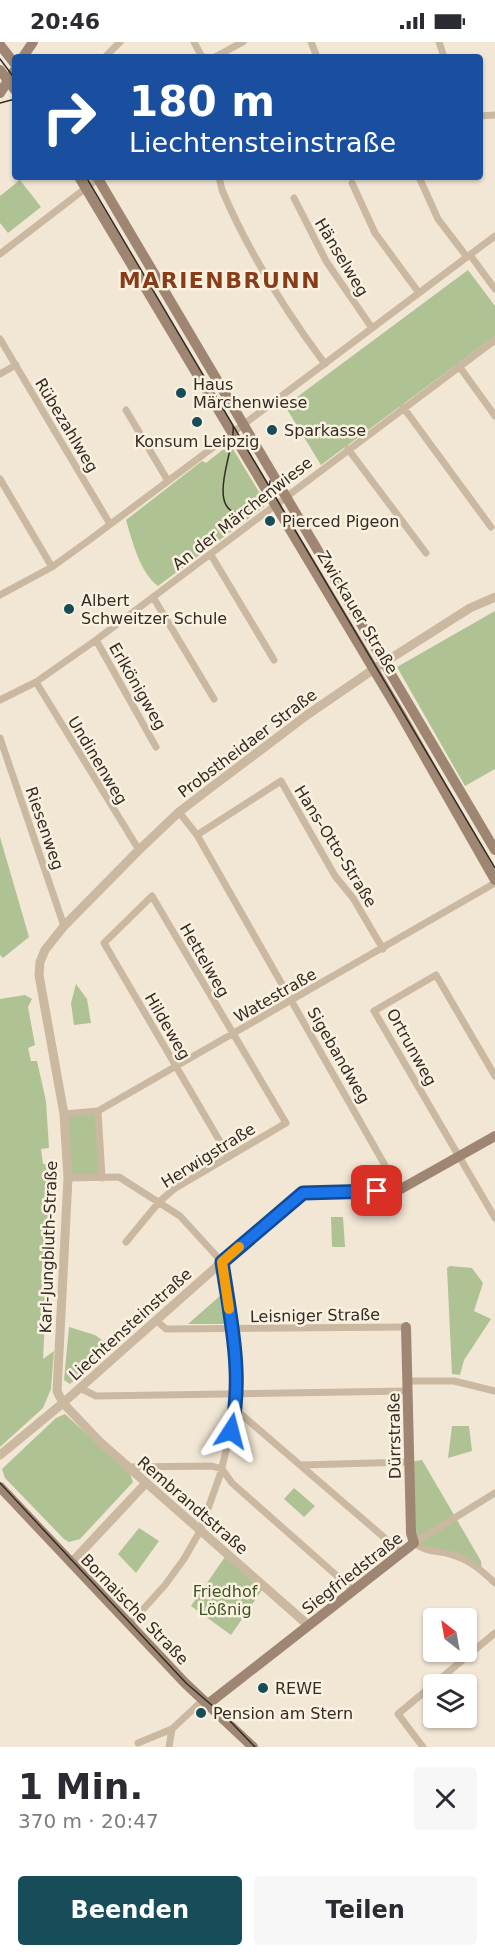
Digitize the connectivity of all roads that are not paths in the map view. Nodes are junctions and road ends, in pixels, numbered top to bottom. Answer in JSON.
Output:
{"nodes":[{"id":1,"x":120,"y":42,"type":"edge"},
{"id":2,"x":243,"y":42,"type":"edge"},
{"id":3,"x":0,"y":45,"type":"edge"},
{"id":4,"x":231,"y":45,"type":"edge"},
{"id":5,"x":108,"y":54,"type":"edge"},
{"id":6,"x":12,"y":60,"type":"edge"},
{"id":7,"x":0,"y":70,"type":"edge"},
{"id":8,"x":12,"y":75,"type":"edge"},
{"id":9,"x":8,"y":81,"type":"junction"},
{"id":10,"x":12,"y":86,"type":"edge"},
{"id":11,"x":0,"y":93,"type":"edge"},
{"id":12,"x":101,"y":180,"type":"edge"},
{"id":13,"x":220,"y":180,"type":"edge"},
{"id":14,"x":420,"y":180,"type":"edge"},
{"id":15,"x":83,"y":182,"type":"edge"},
{"id":16,"x":352,"y":183,"type":"dead end"},
{"id":17,"x":294,"y":198,"type":"dead end"},
{"id":18,"x":495,"y":236,"type":"edge"},
{"id":19,"x":0,"y":254,"type":"edge"},
{"id":20,"x":468,"y":256,"type":"junction"},
{"id":21,"x":495,"y":289,"type":"edge"},
{"id":22,"x":419,"y":293,"type":"junction"},
{"id":23,"x":372,"y":328,"type":"junction"},
{"id":24,"x":0,"y":339,"type":"edge"},
{"id":25,"x":495,"y":340,"type":"edge"},
{"id":26,"x":325,"y":364,"type":"junction"},
{"id":27,"x":16,"y":365,"type":"junction"},
{"id":28,"x":459,"y":366,"type":"junction"},
{"id":29,"x":0,"y":374,"type":"edge"},
{"id":30,"x":403,"y":407,"type":"junction"},
{"id":31,"x":126,"y":410,"type":"dead end"},
{"id":32,"x":495,"y":416,"type":"edge"},
{"id":33,"x":244,"y":424,"type":"junction"},
{"id":34,"x":232,"y":433,"type":"junction"},
{"id":35,"x":348,"y":449,"type":"junction"},
{"id":36,"x":0,"y":479,"type":"edge"},
{"id":37,"x":168,"y":481,"type":"junction"},
{"id":38,"x":285,"y":495,"type":"junction"},
{"id":39,"x":275,"y":503,"type":"junction"},
{"id":40,"x":110,"y":524,"type":"junction"},
{"id":41,"x":491,"y":527,"type":"dead end"},
{"id":42,"x":426,"y":553,"type":"dead end"},
{"id":43,"x":211,"y":555,"type":"junction"},
{"id":44,"x":51,"y":567,"type":"junction"},
{"id":45,"x":0,"y":595,"type":"edge"},
{"id":46,"x":153,"y":597,"type":"junction"},
{"id":47,"x":495,"y":597,"type":"edge"},
{"id":48,"x":96,"y":640,"type":"junction"},
{"id":49,"x":274,"y":660,"type":"dead end"},
{"id":50,"x":385,"y":662,"type":"junction"},
{"id":51,"x":374,"y":669,"type":"junction"},
{"id":52,"x":36,"y":682,"type":"junction"},
{"id":53,"x":214,"y":699,"type":"dead end"},
{"id":54,"x":0,"y":700,"type":"edge"},
{"id":55,"x":0,"y":738,"type":"edge"},
{"id":56,"x":156,"y":747,"type":"dead end"},
{"id":57,"x":179,"y":812,"type":"junction"},
{"id":58,"x":197,"y":835,"type":"junction"},
{"id":59,"x":139,"y":850,"type":"junction"},
{"id":60,"x":495,"y":850,"type":"edge"},
{"id":61,"x":495,"y":882,"type":"edge"},
{"id":62,"x":132,"y":914,"type":"joint"},
{"id":63,"x":64,"y":926,"type":"junction"},
{"id":64,"x":382,"y":949,"type":"junction"},
{"id":65,"x":45,"y":950,"type":"joint"},
{"id":66,"x":291,"y":1000,"type":"junction"},
{"id":67,"x":233,"y":1035,"type":"junction"},
{"id":68,"x":176,"y":1067,"type":"junction"},
{"id":69,"x":495,"y":1076,"type":"edge"},
{"id":70,"x":98,"y":1111,"type":"junction"},
{"id":71,"x":63,"y":1114,"type":"junction"},
{"id":72,"x":286,"y":1123,"type":"joint"},
{"id":73,"x":495,"y":1136,"type":"edge"},
{"id":74,"x":229,"y":1157,"type":"junction"},
{"id":75,"x":460,"y":1157,"type":"junction"},
{"id":76,"x":68,"y":1178,"type":"junction"},
{"id":77,"x":102,"y":1178,"type":"junction"},
{"id":78,"x":399,"y":1190,"type":"junction"},
{"id":79,"x":159,"y":1202,"type":"junction"},
{"id":80,"x":495,"y":1218,"type":"edge"},
{"id":81,"x":126,"y":1242,"type":"dead end"},
{"id":82,"x":222,"y":1262,"type":"junction"},
{"id":83,"x":157,"y":1320,"type":"junction"},
{"id":84,"x":406,"y":1327,"type":"joint"},
{"id":85,"x":232,"y":1330,"type":"junction"},
{"id":86,"x":407,"y":1386,"type":"junction"},
{"id":87,"x":80,"y":1388,"type":"junction"},
{"id":88,"x":495,"y":1391,"type":"edge"},
{"id":89,"x":236,"y":1394,"type":"junction"},
{"id":90,"x":63,"y":1403,"type":"junction"},
{"id":91,"x":235,"y":1409,"type":"junction"},
{"id":92,"x":13,"y":1446,"type":"junction"},
{"id":93,"x":0,"y":1455,"type":"edge"},
{"id":94,"x":409,"y":1462,"type":"junction"},
{"id":95,"x":0,"y":1463,"type":"edge"},
{"id":96,"x":302,"y":1465,"type":"junction"},
{"id":97,"x":126,"y":1467,"type":"junction"},
{"id":98,"x":222,"y":1469,"type":"junction"},
{"id":99,"x":146,"y":1484,"type":"junction"},
{"id":100,"x":0,"y":1486,"type":"edge"},
{"id":101,"x":495,"y":1493,"type":"edge"},
{"id":102,"x":200,"y":1531,"type":"junction"},
{"id":103,"x":414,"y":1543,"type":"junction"},
{"id":104,"x":401,"y":1552,"type":"junction"},
{"id":105,"x":70,"y":1563,"type":"junction"},
{"id":106,"x":495,"y":1583,"type":"edge"},
{"id":107,"x":352,"y":1590,"type":"junction"},
{"id":108,"x":129,"y":1625,"type":"junction"},
{"id":109,"x":308,"y":1625,"type":"junction"},
{"id":110,"x":495,"y":1633,"type":"edge"},
{"id":111,"x":208,"y":1704,"type":"junction"},
{"id":112,"x":172,"y":1729,"type":"junction"},
{"id":113,"x":138,"y":1743,"type":"dead end"},
{"id":114,"x":169,"y":1747,"type":"edge"},
{"id":115,"x":253,"y":1747,"type":"edge"},
{"id":116,"x":423,"y":1747,"type":"edge"}],
"edges":[{"from":1,"to":5,"type":"street"},
{"from":2,"to":4,"type":"street"},
{"from":3,"to":6,"type":"main road"},
{"from":7,"to":9,"type":"main road"},
{"from":8,"to":9,"type":"main road"},
{"from":9,"to":10,"type":"main road"},
{"from":9,"to":11,"type":"main road"},
{"from":12,"to":33,"type":"main road","name":"Zwickauer Straße"},
{"from":13,"to":26,"type":"street"},
{"from":14,"to":20,"type":"street"},
{"from":15,"to":19,"type":"street"},
{"from":15,"to":34,"type":"main road","name":"Zwickauer Straße"},
{"from":16,"to":22,"type":"street"},
{"from":17,"to":23,"type":"street","name":"Hänselweg"},
{"from":18,"to":20,"type":"street"},
{"from":20,"to":21,"type":"street"},
{"from":20,"to":22,"type":"street"},
{"from":22,"to":23,"type":"street"},
{"from":23,"to":26,"type":"street"},
{"from":24,"to":27,"type":"street","name":"Rübezahlweg"},
{"from":25,"to":28,"type":"street","name":"An der Märchenwiese"},
{"from":26,"to":33,"type":"street"},
{"from":27,"to":29,"type":"street"},
{"from":27,"to":40,"type":"street","name":"Rübezahlweg"},
{"from":28,"to":30,"type":"street","name":"An der Märchenwiese"},
{"from":28,"to":32,"type":"street"},
{"from":30,"to":35,"type":"street","name":"An der Märchenwiese"},
{"from":30,"to":41,"type":"street"},
{"from":31,"to":37,"type":"street"},
{"from":33,"to":34,"type":"street"},
{"from":33,"to":38,"type":"main road","name":"Zwickauer Straße"},
{"from":34,"to":37,"type":"street"},
{"from":34,"to":39,"type":"main road","name":"Zwickauer Straße"},
{"from":35,"to":38,"type":"street","name":"An der Märchenwiese"},
{"from":35,"to":42,"type":"street"},
{"from":36,"to":44,"type":"street"},
{"from":37,"to":40,"type":"street"},
{"from":38,"to":39,"type":"street","name":"An der Märchenwiese"},
{"from":38,"to":50,"type":"main road","name":"Zwickauer Straße"},
{"from":39,"to":43,"type":"street","name":"An der Märchenwiese"},
{"from":39,"to":51,"type":"main road","name":"Zwickauer Straße"},
{"from":40,"to":44,"type":"street"},
{"from":43,"to":46,"type":"street","name":"An der Märchenwiese"},
{"from":43,"to":49,"type":"street"},
{"from":44,"to":45,"type":"street"},
{"from":46,"to":48,"type":"street","name":"An der Märchenwiese"},
{"from":46,"to":53,"type":"street"},
{"from":47,"to":50,"type":"street","name":"Probstheidaer Straße"},
{"from":48,"to":52,"type":"street","name":"An der Märchenwiese"},
{"from":48,"to":56,"type":"street","name":"Erlkönigweg"},
{"from":50,"to":51,"type":"street","name":"Probstheidaer Straße"},
{"from":50,"to":60,"type":"main road","name":"Zwickauer Straße"},
{"from":51,"to":57,"type":"street","name":"Probstheidaer Straße"},
{"from":51,"to":61,"type":"main road","name":"Zwickauer Straße"},
{"from":52,"to":54,"type":"street","name":"An der Märchenwiese"},
{"from":52,"to":59,"type":"street","name":"Undinenweg"},
{"from":55,"to":63,"type":"street","name":"Riesenweg"},
{"from":57,"to":58,"type":"street","name":"Sigebandweg"},
{"from":57,"to":59,"type":"street","name":"Probstheidaer Straße"},
{"from":58,"to":64,"type":"street","name":"Hans-Otto-Straße"},
{"from":58,"to":66,"type":"street","name":"Sigebandweg"},
{"from":59,"to":63,"type":"street","name":"Probstheidaer Straße"},
{"from":61,"to":64,"type":"street","name":"Watestraße"},
{"from":62,"to":67,"type":"street","name":"Hettelweg"},
{"from":62,"to":68,"type":"street","name":"Hildeweg"},
{"from":63,"to":65,"type":"street","name":"Probstheidaer Straße"},
{"from":64,"to":66,"type":"street","name":"Watestraße"},
{"from":65,"to":71,"type":"street","name":"Karl-Jungbluth-Straße"},
{"from":66,"to":67,"type":"street","name":"Watestraße"},
{"from":66,"to":78,"type":"street","name":"Sigebandweg"},
{"from":67,"to":68,"type":"street","name":"Watestraße"},
{"from":67,"to":72,"type":"street","name":"Hettelweg"},
{"from":68,"to":70,"type":"street","name":"Watestraße"},
{"from":68,"to":74,"type":"street","name":"Hildeweg"},
{"from":69,"to":75,"type":"street","name":"Ortrunweg"},
{"from":70,"to":71,"type":"street","name":"Watestraße"},
{"from":70,"to":77,"type":"street"},
{"from":71,"to":76,"type":"street","name":"Karl-Jungbluth-Straße"},
{"from":72,"to":74,"type":"street","name":"Herwigstraße"},
{"from":73,"to":75,"type":"main road"},
{"from":74,"to":79,"type":"street","name":"Herwigstraße"},
{"from":75,"to":78,"type":"main road"},
{"from":75,"to":80,"type":"street"},
{"from":76,"to":77,"type":"street"},
{"from":76,"to":90,"type":"street","name":"Karl-Jungbluth-Straße"},
{"from":77,"to":79,"type":"street"},
{"from":78,"to":82,"type":"street","name":"Liechtensteinstraße"},
{"from":79,"to":81,"type":"street","name":"Herwigstraße"},
{"from":79,"to":82,"type":"street"},
{"from":82,"to":83,"type":"street","name":"Liechtensteinstraße"},
{"from":82,"to":85,"type":"street"},
{"from":83,"to":85,"type":"street","name":"Leisniger Straße"},
{"from":83,"to":87,"type":"street","name":"Liechtensteinstraße"},
{"from":84,"to":85,"type":"street","name":"Leisniger Straße"},
{"from":84,"to":86,"type":"main road","name":"Dürrstraße"},
{"from":85,"to":89,"type":"street"},
{"from":86,"to":88,"type":"street"},
{"from":86,"to":89,"type":"street"},
{"from":86,"to":94,"type":"main road","name":"Dürrstraße"},
{"from":87,"to":89,"type":"street"},
{"from":87,"to":90,"type":"street","name":"Liechtensteinstraße"},
{"from":89,"to":91,"type":"street"},
{"from":90,"to":92,"type":"street","name":"Liechtensteinstraße"},
{"from":90,"to":97,"type":"street","name":"Rembrandtstraße"},
{"from":91,"to":96,"type":"street"},
{"from":91,"to":98,"type":"street"},
{"from":92,"to":93,"type":"street","name":"Liechtensteinstraße"},
{"from":92,"to":95,"type":"street","name":"Liechtensteinstraße"},
{"from":94,"to":96,"type":"street"},
{"from":94,"to":103,"type":"main road","name":"Dürrstraße"},
{"from":96,"to":104,"type":"street"},
{"from":97,"to":98,"type":"street"},
{"from":97,"to":99,"type":"street","name":"Rembrandtstraße"},
{"from":98,"to":102,"type":"street"},
{"from":98,"to":107,"type":"street"},
{"from":99,"to":102,"type":"street","name":"Rembrandtstraße"},
{"from":99,"to":105,"type":"street"},
{"from":100,"to":105,"type":"main road","name":"Bornaische Straße"},
{"from":101,"to":103,"type":"street","name":"Siegfriedstraße"},
{"from":102,"to":108,"type":"street"},
{"from":102,"to":109,"type":"street","name":"Rembrandtstraße"},
{"from":103,"to":104,"type":"main road","name":"Siegfriedstraße"},
{"from":103,"to":106,"type":"street"},
{"from":104,"to":107,"type":"main road","name":"Siegfriedstraße"},
{"from":105,"to":108,"type":"main road","name":"Bornaische Straße"},
{"from":107,"to":109,"type":"main road","name":"Siegfriedstraße"},
{"from":108,"to":111,"type":"main road","name":"Bornaische Straße"},
{"from":109,"to":111,"type":"main road","name":"Siegfriedstraße"},
{"from":110,"to":116,"type":"street"},
{"from":111,"to":112,"type":"street"},
{"from":111,"to":115,"type":"main road","name":"Bornaische Straße"},
{"from":112,"to":113,"type":"street"},
{"from":112,"to":114,"type":"street"}]}
